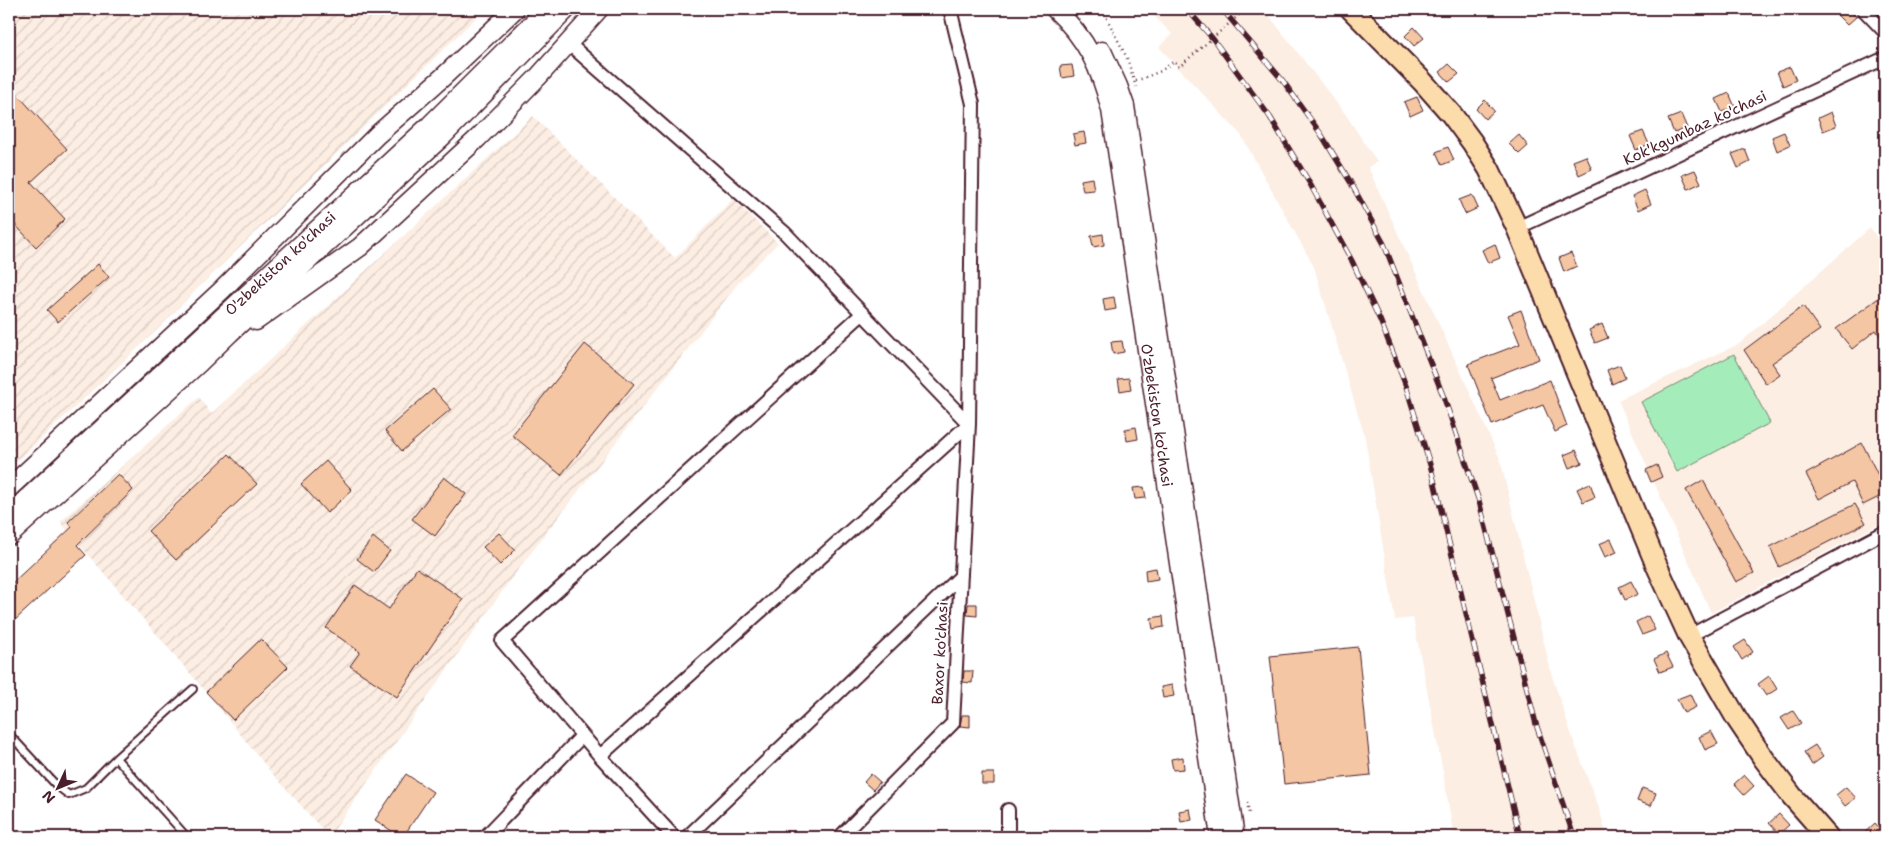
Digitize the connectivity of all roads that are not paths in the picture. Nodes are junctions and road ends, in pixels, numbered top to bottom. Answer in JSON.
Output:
{"nodes":[{"id":1,"x":515,"y":9,"type":"edge"},
{"id":2,"x":547,"y":9,"type":"edge"},
{"id":3,"x":567,"y":9,"type":"edge"},
{"id":4,"x":599,"y":9,"type":"edge"},
{"id":5,"x":950,"y":9,"type":"edge"},
{"id":6,"x":1055,"y":9,"type":"edge"},
{"id":7,"x":1072,"y":9,"type":"edge"},
{"id":8,"x":1351,"y":9,"type":"edge"},
{"id":9,"x":1863,"y":9,"type":"edge"},
{"id":10,"x":1885,"y":32,"type":"edge"},
{"id":11,"x":568,"y":43,"type":"junction"},
{"id":12,"x":1885,"y":58,"type":"edge"},
{"id":13,"x":1517,"y":228,"type":"junction"},
{"id":14,"x":222,"y":290,"type":"junction"},
{"id":15,"x":862,"y":314,"type":"junction"},
{"id":16,"x":222,"y":316,"type":"junction"},
{"id":17,"x":199,"y":363,"type":"junction"},
{"id":18,"x":969,"y":424,"type":"junction"},
{"id":19,"x":9,"y":488,"type":"edge"},
{"id":20,"x":9,"y":515,"type":"edge"},
{"id":21,"x":1885,"y":532,"type":"edge"},
{"id":22,"x":9,"y":536,"type":"edge"},
{"id":23,"x":961,"y":576,"type":"junction"},
{"id":24,"x":1688,"y":636,"type":"junction"},
{"id":25,"x":193,"y":689,"type":"dead end"},
{"id":26,"x":9,"y":734,"type":"edge"},
{"id":27,"x":582,"y":736,"type":"junction"},
{"id":28,"x":600,"y":756,"type":"junction"},
{"id":29,"x":116,"y":758,"type":"junction"},
{"id":30,"x":1008,"y":810,"type":"dead end"},
{"id":31,"x":486,"y":836,"type":"dead end"},
{"id":32,"x":188,"y":837,"type":"edge"},
{"id":33,"x":674,"y":837,"type":"edge"},
{"id":34,"x":687,"y":837,"type":"edge"},
{"id":35,"x":840,"y":837,"type":"edge"},
{"id":36,"x":1008,"y":837,"type":"edge"},
{"id":37,"x":1220,"y":837,"type":"edge"},
{"id":38,"x":1235,"y":837,"type":"edge"},
{"id":39,"x":1828,"y":837,"type":"edge"}],
"edges":[{"from":1,"to":14,"type":"main road","name":"O'zbekiston ko'chasi"},
{"from":2,"to":16,"type":"main road","name":"O'zbekiston ko'chasi"},
{"from":3,"to":17,"type":"main road","name":"O'zbekiston ko'chasi"},
{"from":4,"to":11,"type":"main road","name":"O'zbekiston ko'chasi"},
{"from":5,"to":18,"type":"street","name":"Baxor ko'chasi"},
{"from":6,"to":37,"type":"main road","name":"O'zbekiston ko'chasi"},
{"from":7,"to":38,"type":"main road","name":"O'zbekiston ko'chasi"},
{"from":8,"to":13,"type":"main road"},
{"from":9,"to":10,"type":"street"},
{"from":11,"to":15,"type":"street"},
{"from":11,"to":17,"type":"main road","name":"O'zbekiston ko'chasi"},
{"from":12,"to":13,"type":"street","name":"Kok'kgumbaz ko'chasi"},
{"from":13,"to":24,"type":"main road"},
{"from":14,"to":16,"type":"main road"},
{"from":14,"to":19,"type":"main road","name":"O'zbekiston ko'chasi"},
{"from":15,"to":18,"type":"street"},
{"from":15,"to":27,"type":"street"},
{"from":16,"to":20,"type":"main road","name":"O'zbekiston ko'chasi"},
{"from":17,"to":22,"type":"main road","name":"O'zbekiston ko'chasi"},
{"from":18,"to":23,"type":"street","name":"Baxor ko'chasi"},
{"from":18,"to":28,"type":"street"},
{"from":21,"to":24,"type":"street"},
{"from":23,"to":34,"type":"street"},
{"from":23,"to":35,"type":"street","name":"Baxor ko'chasi"},
{"from":24,"to":39,"type":"main road"},
{"from":25,"to":29,"type":"lane"},
{"from":26,"to":29,"type":"lane"},
{"from":27,"to":28,"type":"street"},
{"from":27,"to":31,"type":"street"},
{"from":28,"to":33,"type":"street"},
{"from":29,"to":32,"type":"lane"},
{"from":30,"to":36,"type":"street"}]}
